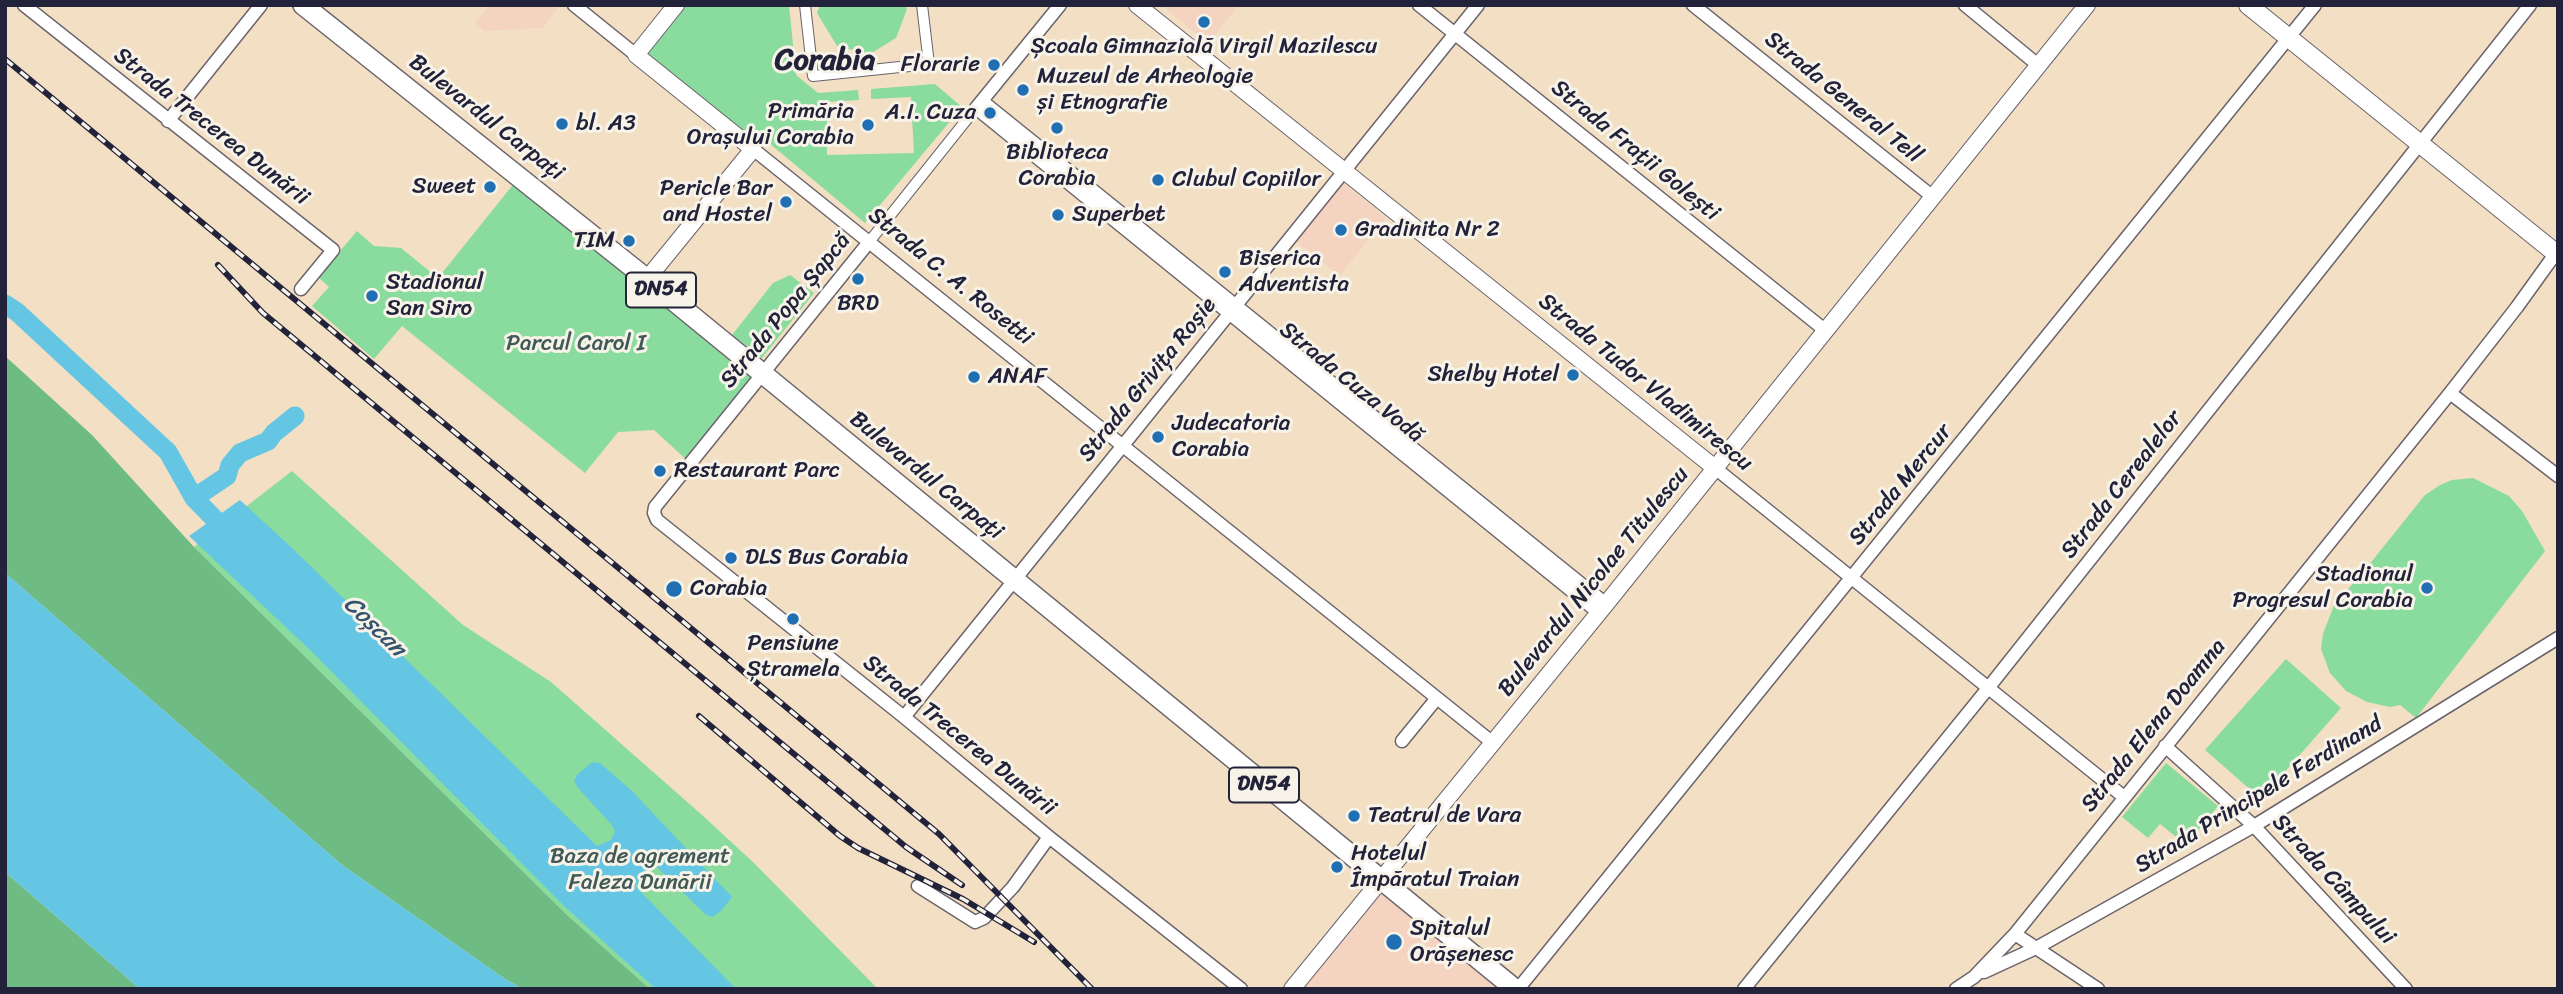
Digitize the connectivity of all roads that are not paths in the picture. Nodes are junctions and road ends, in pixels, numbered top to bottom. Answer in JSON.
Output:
{"nodes":[{"id":1,"x":24,"y":5,"type":"edge"},
{"id":2,"x":261,"y":5,"type":"edge"},
{"id":3,"x":303,"y":5,"type":"edge"},
{"id":4,"x":574,"y":5,"type":"edge"},
{"id":5,"x":676,"y":5,"type":"edge"},
{"id":6,"x":805,"y":5,"type":"edge"},
{"id":7,"x":922,"y":5,"type":"edge"},
{"id":8,"x":1060,"y":5,"type":"edge"},
{"id":9,"x":1137,"y":5,"type":"edge"},
{"id":10,"x":1419,"y":5,"type":"edge"},
{"id":11,"x":1478,"y":5,"type":"edge"},
{"id":12,"x":1693,"y":5,"type":"edge"},
{"id":13,"x":1965,"y":5,"type":"edge"},
{"id":14,"x":2087,"y":5,"type":"edge"},
{"id":15,"x":2248,"y":5,"type":"edge"},
{"id":16,"x":2315,"y":5,"type":"edge"},
{"id":17,"x":2530,"y":5,"type":"edge"},
{"id":18,"x":1455,"y":34,"type":"junction"},
{"id":19,"x":2288,"y":38,"type":"junction"},
{"id":20,"x":636,"y":55,"type":"junction"},
{"id":21,"x":2038,"y":65,"type":"junction"},
{"id":22,"x":979,"y":104,"type":"junction"},
{"id":23,"x":168,"y":121,"type":"junction"},
{"id":24,"x":2419,"y":143,"type":"junction"},
{"id":25,"x":753,"y":149,"type":"junction"},
{"id":26,"x":1344,"y":171,"type":"junction"},
{"id":27,"x":1933,"y":197,"type":"junction"},
{"id":28,"x":869,"y":242,"type":"junction"},
{"id":29,"x":2557,"y":253,"type":"edge"},
{"id":30,"x":647,"y":279,"type":"junction"},
{"id":31,"x":301,"y":289,"type":"dead end"},
{"id":32,"x":1233,"y":308,"type":"junction"},
{"id":33,"x":1826,"y":331,"type":"junction"},
{"id":34,"x":762,"y":373,"type":"junction"},
{"id":35,"x":2450,"y":393,"type":"junction"},
{"id":36,"x":1122,"y":445,"type":"junction"},
{"id":37,"x":1716,"y":468,"type":"junction"},
{"id":38,"x":2558,"y":476,"type":"edge"},
{"id":39,"x":654,"y":513,"type":"joint"},
{"id":40,"x":1853,"y":578,"type":"junction"},
{"id":41,"x":1014,"y":580,"type":"junction"},
{"id":42,"x":1602,"y":608,"type":"junction"},
{"id":43,"x":2558,"y":638,"type":"edge"},
{"id":44,"x":1989,"y":687,"type":"junction"},
{"id":45,"x":1437,"y":698,"type":"junction"},
{"id":46,"x":904,"y":717,"type":"junction"},
{"id":47,"x":1402,"y":741,"type":"dead end"},
{"id":48,"x":1493,"y":743,"type":"junction"},
{"id":49,"x":2165,"y":746,"type":"junction"},
{"id":50,"x":2124,"y":797,"type":"junction"},
{"id":51,"x":2254,"y":826,"type":"junction"},
{"id":52,"x":1049,"y":837,"type":"junction"},
{"id":53,"x":1380,"y":880,"type":"junction"},
{"id":54,"x":918,"y":886,"type":"dead end"},
{"id":55,"x":2015,"y":934,"type":"junction"},
{"id":56,"x":2036,"y":948,"type":"junction"},
{"id":57,"x":1975,"y":977,"type":"junction"},
{"id":58,"x":1241,"y":989,"type":"edge"},
{"id":59,"x":1292,"y":989,"type":"edge"},
{"id":60,"x":1516,"y":989,"type":"edge"},
{"id":61,"x":1744,"y":989,"type":"edge"},
{"id":62,"x":1956,"y":989,"type":"edge"},
{"id":63,"x":2098,"y":989,"type":"edge"},
{"id":64,"x":2406,"y":989,"type":"edge"}],
"edges":[{"from":1,"to":23,"type":"street","name":"Strada Trecerea Dunării"},
{"from":2,"to":23,"type":"street"},
{"from":3,"to":30,"type":"main road","name":"Bulevardul Carpați","number":"DN54"},
{"from":4,"to":20,"type":"street","name":"Strada C. A. Rosetti"},
{"from":5,"to":20,"type":"street"},
{"from":6,"to":7,"type":"street"},
{"from":8,"to":22,"type":"street","name":"Strada Popa Șapcă"},
{"from":9,"to":26,"type":"street","name":"Strada Tudor Vladimirescu"},
{"from":10,"to":18,"type":"street","name":"Strada Frații Golești"},
{"from":11,"to":18,"type":"street","name":"Strada Grivița Roșie"},
{"from":12,"to":27,"type":"street","name":"Strada General Tell"},
{"from":13,"to":21,"type":"street"},
{"from":14,"to":21,"type":"street","name":"Bulevardul Nicolae Titulescu"},
{"from":15,"to":19,"type":"main road"},
{"from":16,"to":19,"type":"street","name":"Strada Mercur"},
{"from":17,"to":24,"type":"street","name":"Strada Cerealelor"},
{"from":18,"to":26,"type":"street","name":"Strada Grivița Roșie"},
{"from":18,"to":33,"type":"street","name":"Strada Frații Golești"},
{"from":19,"to":24,"type":"main road"},
{"from":19,"to":40,"type":"street","name":"Strada Mercur"},
{"from":20,"to":25,"type":"street","name":"Strada C. A. Rosetti"},
{"from":21,"to":27,"type":"street","name":"Bulevardul Nicolae Titulescu"},
{"from":22,"to":28,"type":"street","name":"Strada Popa Șapcă"},
{"from":22,"to":32,"type":"street","name":"Strada Cuza Vodă"},
{"from":23,"to":31,"type":"street","name":"Strada Trecerea Dunării"},
{"from":24,"to":29,"type":"main road"},
{"from":24,"to":44,"type":"street","name":"Strada Cerealelor"},
{"from":25,"to":28,"type":"street","name":"Strada C. A. Rosetti"},
{"from":25,"to":30,"type":"street"},
{"from":26,"to":32,"type":"street","name":"Strada Grivița Roșie"},
{"from":26,"to":37,"type":"street","name":"Strada Tudor Vladimirescu"},
{"from":27,"to":33,"type":"street","name":"Bulevardul Nicolae Titulescu"},
{"from":28,"to":34,"type":"street","name":"Strada Popa Șapcă"},
{"from":28,"to":36,"type":"street","name":"Strada C. A. Rosetti"},
{"from":29,"to":35,"type":"street","name":"Strada Elena Doamna"},
{"from":30,"to":34,"type":"main road","name":"Bulevardul Carpați","number":"DN54"},
{"from":32,"to":36,"type":"street","name":"Strada Grivița Roșie"},
{"from":32,"to":42,"type":"street","name":"Strada Cuza Vodă"},
{"from":33,"to":37,"type":"street","name":"Bulevardul Nicolae Titulescu"},
{"from":34,"to":39,"type":"street","name":"Strada Popa Șapcă"},
{"from":34,"to":41,"type":"main road","name":"Bulevardul Carpați","number":"DN54"},
{"from":35,"to":38,"type":"street"},
{"from":35,"to":49,"type":"street","name":"Strada Elena Doamna"},
{"from":36,"to":41,"type":"street","name":"Strada Grivița Roșie"},
{"from":36,"to":45,"type":"street","name":"Strada C. A. Rosetti"},
{"from":37,"to":40,"type":"street","name":"Strada Tudor Vladimirescu"},
{"from":37,"to":42,"type":"street","name":"Bulevardul Nicolae Titulescu"},
{"from":39,"to":46,"type":"street","name":"Strada Trecerea Dunării"},
{"from":40,"to":44,"type":"street","name":"Strada Tudor Vladimirescu"},
{"from":40,"to":60,"type":"street","name":"Strada Mercur"},
{"from":41,"to":46,"type":"street","name":"Strada Grivița Roșie"},
{"from":41,"to":53,"type":"main road","name":"Bulevardul Carpați","number":"DN54"},
{"from":42,"to":48,"type":"street","name":"Bulevardul Nicolae Titulescu"},
{"from":43,"to":51,"type":"street","name":"Strada Principele Ferdinand"},
{"from":44,"to":50,"type":"street","name":"Strada Tudor Vladimirescu"},
{"from":44,"to":61,"type":"street","name":"Strada Cerealelor"},
{"from":45,"to":47,"type":"street"},
{"from":45,"to":48,"type":"street","name":"Strada C. A. Rosetti"},
{"from":46,"to":52,"type":"street","name":"Strada Trecerea Dunării"},
{"from":48,"to":53,"type":"street","name":"Bulevardul Nicolae Titulescu"},
{"from":49,"to":50,"type":"street","name":"Strada Elena Doamna"},
{"from":49,"to":51,"type":"street","name":"Strada Câmpului"},
{"from":50,"to":55,"type":"street","name":"Strada Elena Doamna"},
{"from":51,"to":56,"type":"street","name":"Strada Principele Ferdinand"},
{"from":51,"to":64,"type":"street","name":"Strada Câmpului"},
{"from":52,"to":54,"type":"street"},
{"from":52,"to":58,"type":"street","name":"Strada Trecerea Dunării"},
{"from":53,"to":59,"type":"street","name":"Bulevardul Nicolae Titulescu"},
{"from":53,"to":60,"type":"main road","name":"Bulevardul Carpați","number":"DN54"},
{"from":55,"to":56,"type":"street"},
{"from":55,"to":57,"type":"street","name":"Strada Elena Doamna"},
{"from":56,"to":57,"type":"street","name":"Strada Principele Ferdinand"},
{"from":56,"to":63,"type":"street"},
{"from":57,"to":62,"type":"street","name":"Strada Elena Doamna"}]}
